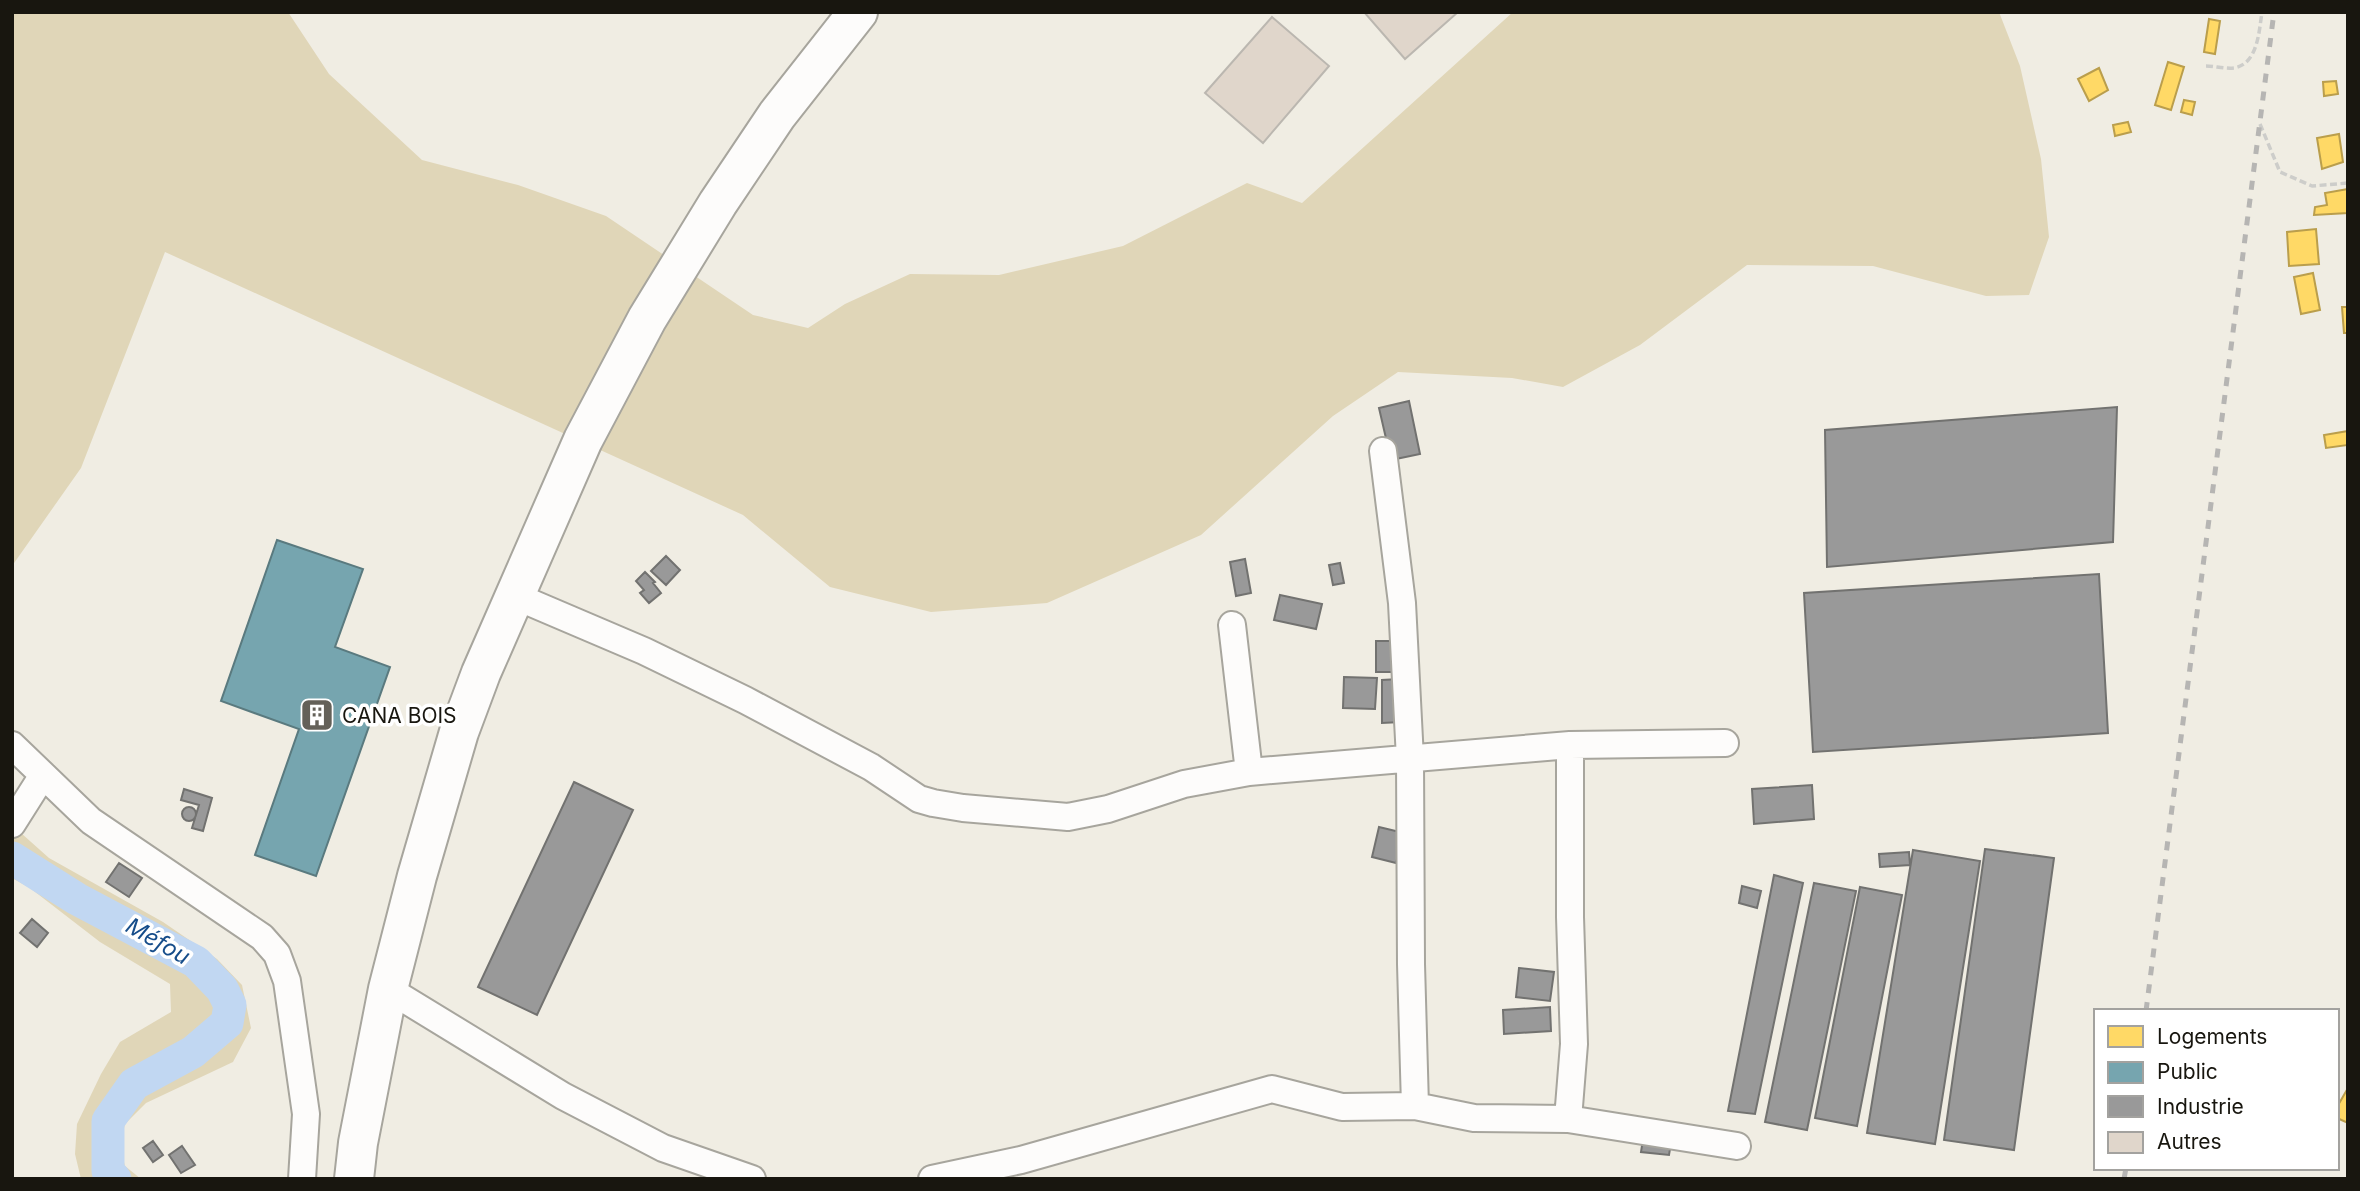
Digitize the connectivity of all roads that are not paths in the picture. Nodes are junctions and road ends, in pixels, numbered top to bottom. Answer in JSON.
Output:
{"nodes":[{"id":1,"x":858,"y":12,"type":"edge"},
{"id":2,"x":1383,"y":452,"type":"dead end"},
{"id":3,"x":515,"y":596,"type":"junction"},
{"id":4,"x":1232,"y":625,"type":"dead end"},
{"id":5,"x":1725,"y":743,"type":"dead end"},
{"id":6,"x":12,"y":745,"type":"edge"},
{"id":7,"x":1570,"y":745,"type":"junction"},
{"id":8,"x":1410,"y":759,"type":"junction"},
{"id":9,"x":1249,"y":772,"type":"junction"},
{"id":10,"x":43,"y":775,"type":"junction"},
{"id":11,"x":12,"y":824,"type":"edge"},
{"id":12,"x":388,"y":989,"type":"junction"},
{"id":13,"x":1415,"y":1106,"type":"junction"},
{"id":14,"x":1568,"y":1119,"type":"junction"},
{"id":15,"x":1737,"y":1146,"type":"dead end"},
{"id":16,"x":302,"y":1179,"type":"edge"},
{"id":17,"x":354,"y":1179,"type":"edge"},
{"id":18,"x":752,"y":1179,"type":"edge"},
{"id":19,"x":932,"y":1179,"type":"edge"}],
"edges":[{"from":1,"to":3,"type":"highway"},
{"from":2,"to":8,"type":"street"},
{"from":3,"to":9,"type":"street"},
{"from":3,"to":12,"type":"highway"},
{"from":4,"to":9,"type":"street"},
{"from":5,"to":7,"type":"street"},
{"from":6,"to":10,"type":"street"},
{"from":7,"to":8,"type":"street"},
{"from":7,"to":14,"type":"street"},
{"from":8,"to":9,"type":"street"},
{"from":8,"to":13,"type":"street"},
{"from":10,"to":11,"type":"street"},
{"from":10,"to":16,"type":"street"},
{"from":12,"to":17,"type":"highway"},
{"from":12,"to":18,"type":"street"},
{"from":13,"to":14,"type":"street"},
{"from":13,"to":19,"type":"street"},
{"from":14,"to":15,"type":"street"}]}
